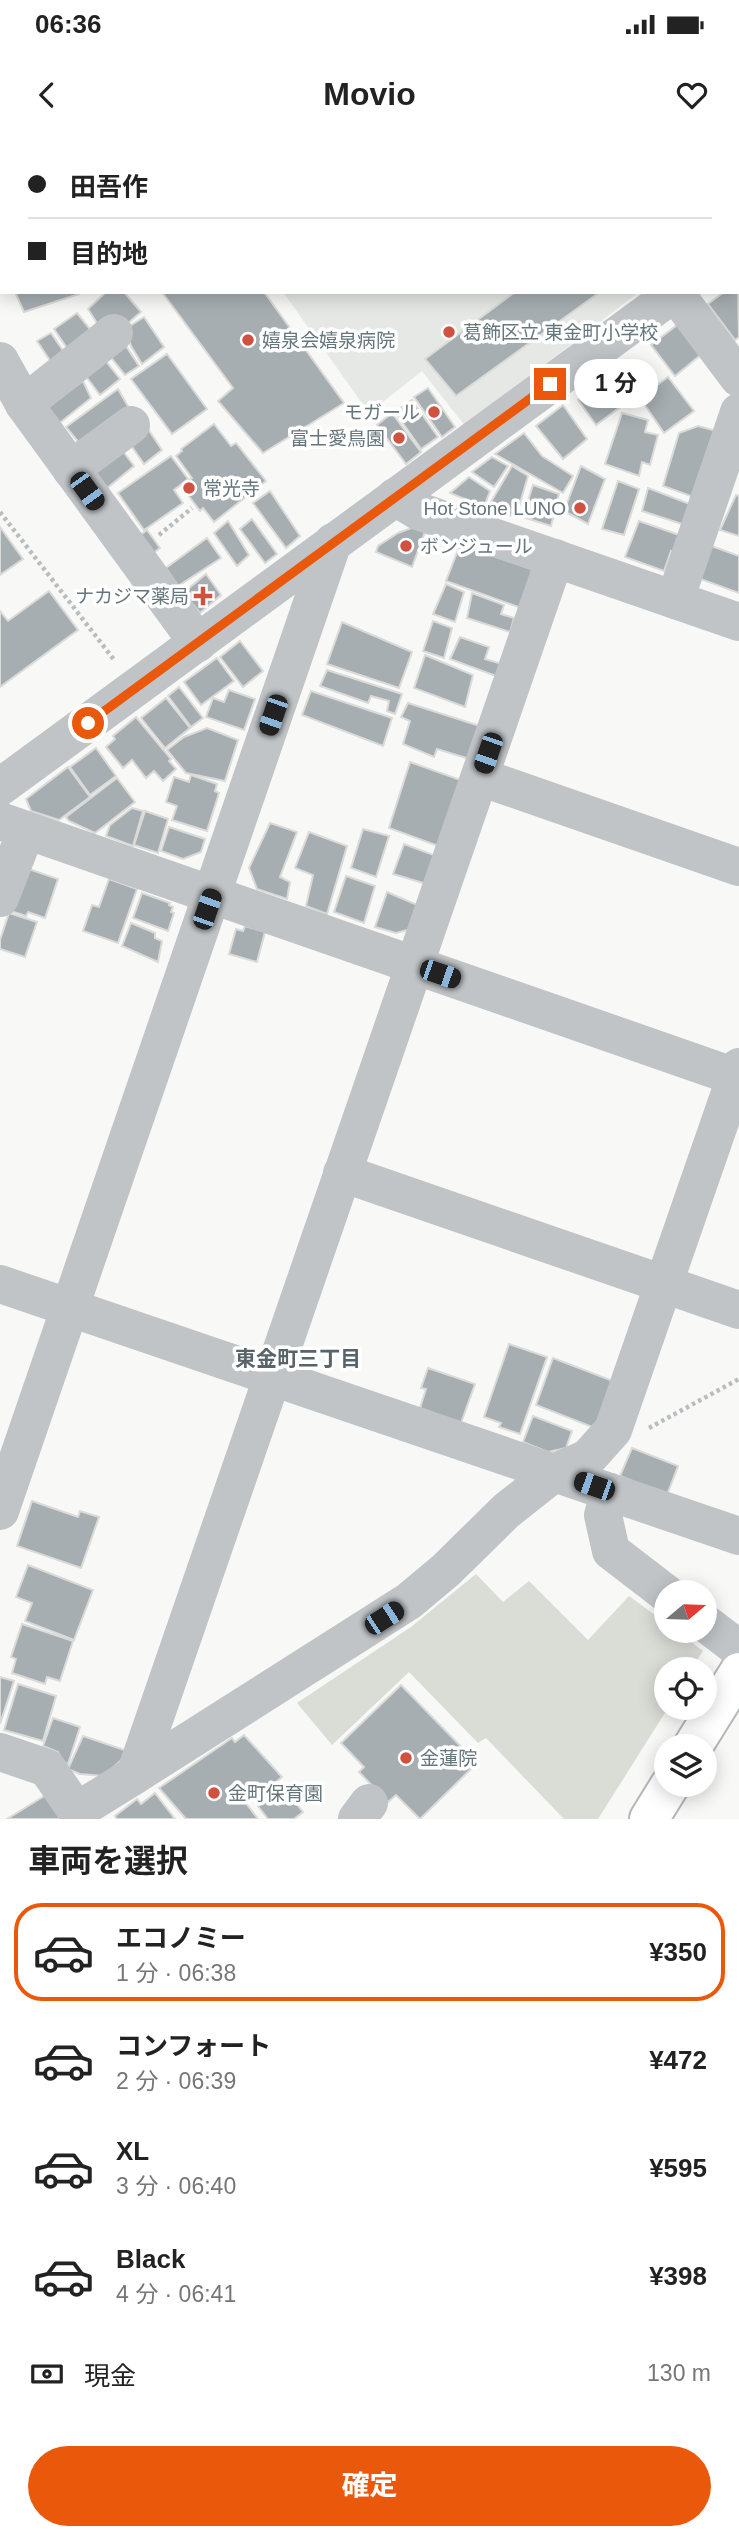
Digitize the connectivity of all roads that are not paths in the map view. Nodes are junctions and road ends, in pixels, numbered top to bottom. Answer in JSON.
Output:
{"nodes":[{"id":1,"x":675,"y":294,"type":"edge"},
{"id":2,"x":677,"y":294,"type":"edge"},
{"id":3,"x":114,"y":333,"type":"dead end"},
{"id":4,"x":0,"y":361,"type":"edge"},
{"id":5,"x":739,"y":378,"type":"edge"},
{"id":6,"x":24,"y":404,"type":"junction"},
{"id":7,"x":739,"y":412,"type":"edge"},
{"id":8,"x":131,"y":425,"type":"dead end"},
{"id":9,"x":71,"y":469,"type":"junction"},
{"id":10,"x":395,"y":497,"type":"junction"},
{"id":11,"x":333,"y":542,"type":"junction"},
{"id":12,"x":555,"y":558,"type":"junction"},
{"id":13,"x":675,"y":600,"type":"junction"},
{"id":14,"x":739,"y":622,"type":"edge"},
{"id":15,"x":198,"y":643,"type":"junction"},
{"id":16,"x":480,"y":777,"type":"junction"},
{"id":17,"x":0,"y":787,"type":"edge"},
{"id":18,"x":13,"y":826,"type":"edge"},
{"id":19,"x":739,"y":867,"type":"edge"},
{"id":20,"x":212,"y":894,"type":"junction"},
{"id":21,"x":0,"y":898,"type":"edge"},
{"id":22,"x":415,"y":965,"type":"junction"},
{"id":23,"x":738,"y":1074,"type":"edge"},
{"id":24,"x":342,"y":1173,"type":"junction"},
{"id":25,"x":0,"y":1284,"type":"edge"},
{"id":26,"x":664,"y":1284,"type":"junction"},
{"id":27,"x":70,"y":1307,"type":"junction"},
{"id":28,"x":739,"y":1310,"type":"edge"},
{"id":29,"x":272,"y":1377,"type":"junction"},
{"id":30,"x":555,"y":1474,"type":"junction"},
{"id":31,"x":610,"y":1492,"type":"junction"},
{"id":32,"x":0,"y":1511,"type":"edge"},
{"id":33,"x":739,"y":1535,"type":"edge"},
{"id":34,"x":654,"y":1584,"type":"edge"},
{"id":35,"x":718,"y":1633,"type":"edge"},
{"id":36,"x":739,"y":1649,"type":"edge"},
{"id":37,"x":739,"y":1672,"type":"edge"},
{"id":38,"x":701,"y":1734,"type":"edge"},
{"id":39,"x":0,"y":1752,"type":"edge"},
{"id":40,"x":135,"y":1775,"type":"junction"},
{"id":41,"x":663,"y":1797,"type":"edge"},
{"id":42,"x":79,"y":1815,"type":"edge"},
{"id":43,"x":649,"y":1819,"type":"edge"}],
"edges":[{"from":1,"to":10,"type":"street"},
{"from":2,"to":5,"type":"street"},
{"from":3,"to":6,"type":"street"},
{"from":4,"to":6,"type":"street"},
{"from":6,"to":9,"type":"street"},
{"from":7,"to":13,"type":"street"},
{"from":8,"to":9,"type":"street"},
{"from":9,"to":15,"type":"street"},
{"from":10,"to":11,"type":"street"},
{"from":10,"to":12,"type":"street"},
{"from":11,"to":15,"type":"street"},
{"from":11,"to":20,"type":"street"},
{"from":12,"to":13,"type":"street"},
{"from":12,"to":16,"type":"street"},
{"from":13,"to":14,"type":"street"},
{"from":15,"to":17,"type":"street"},
{"from":16,"to":19,"type":"street"},
{"from":16,"to":22,"type":"street"},
{"from":18,"to":20,"type":"street"},
{"from":18,"to":21,"type":"street"},
{"from":20,"to":22,"type":"street"},
{"from":20,"to":27,"type":"street"},
{"from":22,"to":23,"type":"street"},
{"from":22,"to":24,"type":"street"},
{"from":23,"to":26,"type":"street"},
{"from":24,"to":26,"type":"street"},
{"from":24,"to":29,"type":"street"},
{"from":25,"to":27,"type":"street"},
{"from":26,"to":28,"type":"street"},
{"from":26,"to":30,"type":"street"},
{"from":27,"to":29,"type":"street"},
{"from":27,"to":32,"type":"street"},
{"from":29,"to":30,"type":"street"},
{"from":29,"to":40,"type":"street"},
{"from":30,"to":31,"type":"street"},
{"from":30,"to":40,"type":"street"},
{"from":31,"to":33,"type":"street"},
{"from":31,"to":34,"type":"street"},
{"from":35,"to":36,"type":"street"},
{"from":37,"to":38,"type":"main road"},
{"from":39,"to":42,"type":"street"},
{"from":40,"to":42,"type":"street"},
{"from":41,"to":43,"type":"main road"}]}
